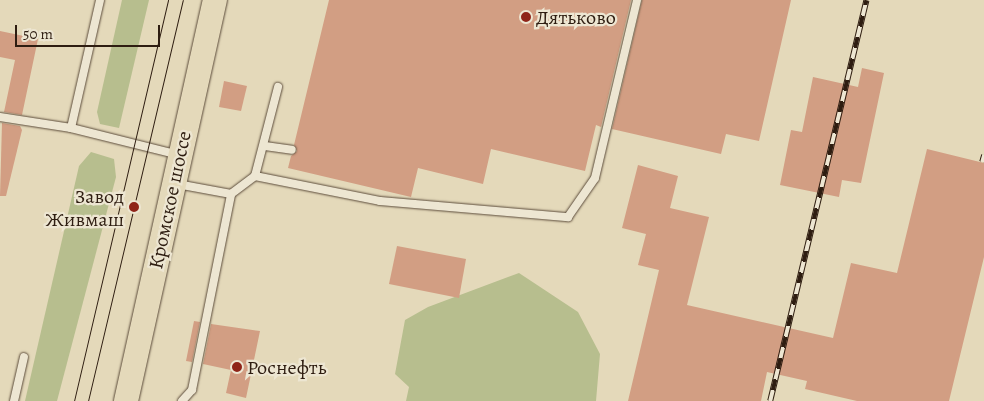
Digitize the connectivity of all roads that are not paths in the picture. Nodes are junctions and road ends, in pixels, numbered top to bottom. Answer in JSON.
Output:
{"nodes":[{"id":1,"x":100,"y":0,"type":"edge"},
{"id":2,"x":215,"y":0,"type":"edge"},
{"id":3,"x":637,"y":0,"type":"edge"},
{"id":4,"x":278,"y":87,"type":"dead end"},
{"id":5,"x":0,"y":117,"type":"edge"},
{"id":6,"x":70,"y":128,"type":"junction"},
{"id":7,"x":265,"y":146,"type":"junction"},
{"id":8,"x":292,"y":150,"type":"dead end"},
{"id":9,"x":180,"y":155,"type":"junction"},
{"id":10,"x":256,"y":176,"type":"junction"},
{"id":11,"x":174,"y":183,"type":"junction"},
{"id":12,"x":230,"y":194,"type":"junction"},
{"id":13,"x":24,"y":357,"type":"dead end"},
{"id":14,"x":14,"y":401,"type":"edge"},
{"id":15,"x":126,"y":401,"type":"edge"},
{"id":16,"x":182,"y":401,"type":"edge"}],
"edges":[{"from":1,"to":6,"type":"lane"},
{"from":2,"to":9,"type":"main road","name":"Кромское шоссе"},
{"from":3,"to":10,"type":"lane"},
{"from":4,"to":7,"type":"lane"},
{"from":5,"to":6,"type":"lane"},
{"from":6,"to":9,"type":"lane"},
{"from":7,"to":8,"type":"lane"},
{"from":7,"to":10,"type":"lane"},
{"from":9,"to":11,"type":"main road","name":"Кромское шоссе"},
{"from":10,"to":12,"type":"lane"},
{"from":11,"to":12,"type":"lane"},
{"from":11,"to":15,"type":"main road","name":"Кромское шоссе"},
{"from":12,"to":16,"type":"lane"},
{"from":13,"to":14,"type":"lane"}]}
